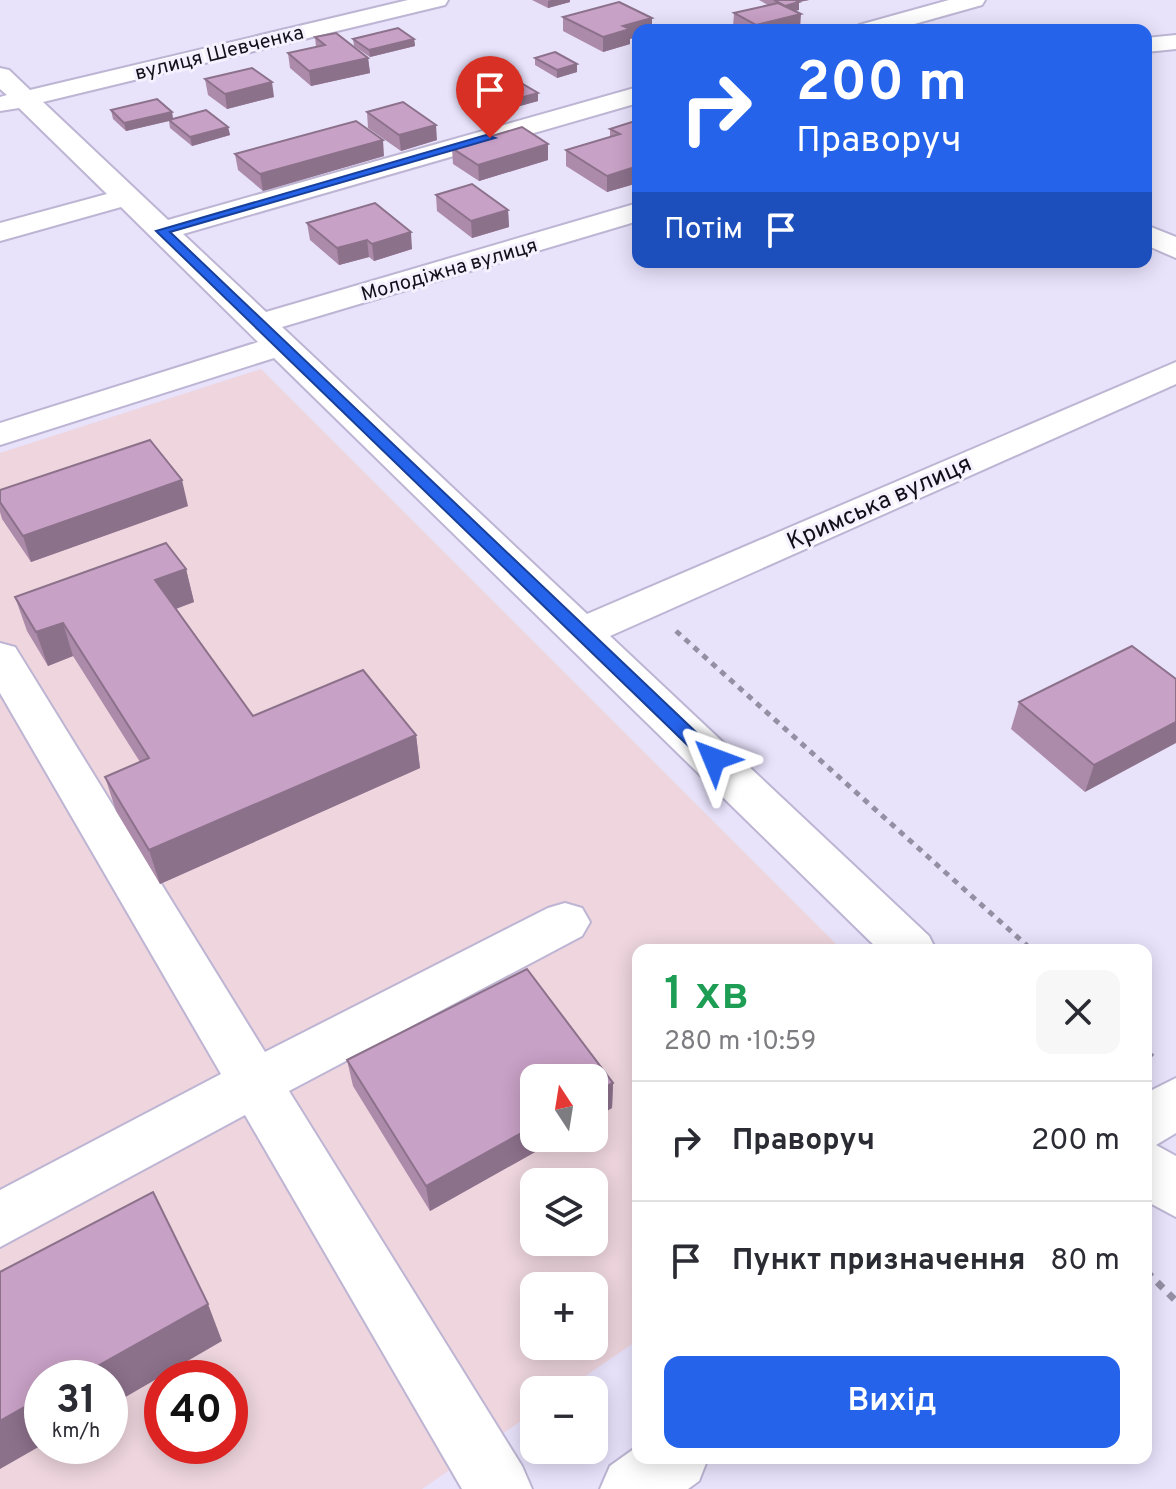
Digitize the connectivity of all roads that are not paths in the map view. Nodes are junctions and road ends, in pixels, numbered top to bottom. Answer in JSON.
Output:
{"nodes":[{"id":1,"x":323,"y":0,"type":"edge"},
{"id":2,"x":437,"y":0,"type":"edge"},
{"id":3,"x":974,"y":0,"type":"edge"},
{"id":4,"x":353,"y":19,"type":"junction"},
{"id":5,"x":888,"y":24,"type":"edge"},
{"id":6,"x":1176,"y":42,"type":"edge"},
{"id":7,"x":1152,"y":44,"type":"edge"},
{"id":8,"x":0,"y":75,"type":"edge"},
{"id":9,"x":632,"y":97,"type":"edge"},
{"id":10,"x":12,"y":102,"type":"edge"},
{"id":11,"x":126,"y":197,"type":"junction"},
{"id":12,"x":632,"y":214,"type":"edge"},
{"id":13,"x":162,"y":231,"type":"junction"},
{"id":14,"x":0,"y":232,"type":"edge"},
{"id":15,"x":1152,"y":237,"type":"edge"},
{"id":16,"x":1176,"y":249,"type":"edge"},
{"id":17,"x":270,"y":334,"type":"junction"},
{"id":18,"x":1176,"y":372,"type":"edge"},
{"id":19,"x":0,"y":434,"type":"edge"},
{"id":20,"x":582,"y":632,"type":"junction"},
{"id":21,"x":0,"y":657,"type":"edge"},
{"id":22,"x":565,"y":922,"type":"dead end"},
{"id":23,"x":905,"y":944,"type":"edge"},
{"id":24,"x":255,"y":1083,"type":"junction"},
{"id":25,"x":1176,"y":1102,"type":"edge"},
{"id":26,"x":1152,"y":1120,"type":"edge"},
{"id":27,"x":1152,"y":1171,"type":"edge"},
{"id":28,"x":1176,"y":1191,"type":"edge"},
{"id":29,"x":0,"y":1220,"type":"edge"},
{"id":30,"x":668,"y":1464,"type":"edge"},
{"id":31,"x":499,"y":1489,"type":"edge"},
{"id":32,"x":633,"y":1489,"type":"edge"}],
"edges":[{"from":1,"to":4,"type":"street"},
{"from":2,"to":4,"type":"street","name":"вулиця Шевченка"},
{"from":3,"to":5,"type":"street"},
{"from":4,"to":10,"type":"street","name":"вулиця Шевченка"},
{"from":6,"to":7,"type":"street"},
{"from":8,"to":10,"type":"street"},
{"from":9,"to":13,"type":"street"},
{"from":10,"to":11,"type":"street"},
{"from":11,"to":13,"type":"street"},
{"from":11,"to":14,"type":"street"},
{"from":12,"to":17,"type":"street","name":"Молодіжна вулиця"},
{"from":13,"to":17,"type":"street"},
{"from":15,"to":16,"type":"street"},
{"from":17,"to":19,"type":"street","name":"Молодіжна вулиця"},
{"from":17,"to":20,"type":"street"},
{"from":18,"to":20,"type":"street","name":"Кримська вулиця"},
{"from":20,"to":23,"type":"street"},
{"from":21,"to":24,"type":"street"},
{"from":22,"to":24,"type":"street"},
{"from":24,"to":29,"type":"street"},
{"from":24,"to":31,"type":"street"},
{"from":25,"to":26,"type":"street"},
{"from":27,"to":28,"type":"street"},
{"from":30,"to":32,"type":"street"}]}
